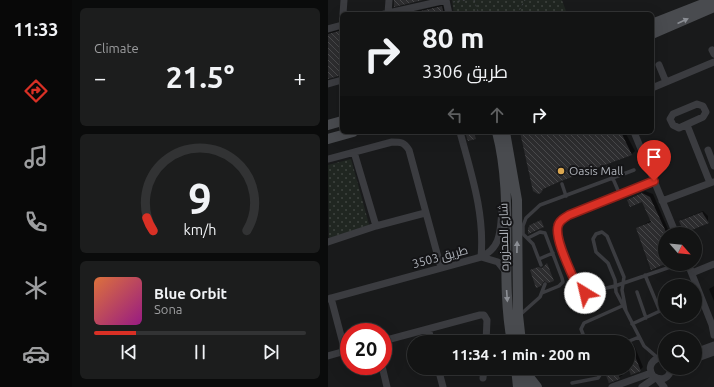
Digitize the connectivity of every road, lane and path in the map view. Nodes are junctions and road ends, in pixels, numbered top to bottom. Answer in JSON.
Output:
{"nodes":[{"id":1,"x":344,"y":0,"type":"edge"},
{"id":2,"x":389,"y":0,"type":"edge"},
{"id":3,"x":466,"y":0,"type":"edge"},
{"id":4,"x":474,"y":0,"type":"edge"},
{"id":5,"x":525,"y":0,"type":"edge"},
{"id":6,"x":713,"y":0,"type":"edge"},
{"id":7,"x":447,"y":2,"type":"edge"},
{"id":8,"x":714,"y":7,"type":"edge"},
{"id":9,"x":342,"y":12,"type":"edge"},
{"id":10,"x":386,"y":12,"type":"edge"},
{"id":11,"x":392,"y":12,"type":"edge"},
{"id":12,"x":449,"y":12,"type":"edge"},
{"id":13,"x":478,"y":12,"type":"edge"},
{"id":14,"x":518,"y":12,"type":"edge"},
{"id":15,"x":654,"y":23,"type":"edge"},
{"id":16,"x":340,"y":26,"type":"edge"},
{"id":17,"x":328,"y":29,"type":"edge"},
{"id":18,"x":654,"y":33,"type":"edge"},
{"id":19,"x":714,"y":62,"type":"edge"},
{"id":20,"x":659,"y":65,"type":"dead end"},
{"id":21,"x":340,"y":81,"type":"edge"},
{"id":22,"x":666,"y":82,"type":"junction"},
{"id":23,"x":328,"y":84,"type":"edge"},
{"id":24,"x":654,"y":87,"type":"edge"},
{"id":25,"x":340,"y":122,"type":"edge"},
{"id":26,"x":328,"y":125,"type":"edge"},
{"id":27,"x":687,"y":125,"type":"junction"},
{"id":28,"x":346,"y":134,"type":"edge"},
{"id":29,"x":461,"y":134,"type":"edge"},
{"id":30,"x":497,"y":134,"type":"edge"},
{"id":31,"x":505,"y":134,"type":"edge"},
{"id":32,"x":635,"y":134,"type":"edge"},
{"id":33,"x":328,"y":139,"type":"edge"},
{"id":34,"x":711,"y":149,"type":"edge"},
{"id":35,"x":354,"y":152,"type":"junction"},
{"id":36,"x":698,"y":154,"type":"junction"},
{"id":37,"x":328,"y":159,"type":"edge"},
{"id":38,"x":714,"y":166,"type":"edge"},
{"id":39,"x":608,"y":167,"type":"dead end"},
{"id":40,"x":634,"y":170,"type":"dead end"},
{"id":41,"x":613,"y":179,"type":"junction"},
{"id":42,"x":654,"y":181,"type":"junction"},
{"id":43,"x":712,"y":182,"type":"edge"},
{"id":44,"x":562,"y":184,"type":"dead end"},
{"id":45,"x":620,"y":195,"type":"junction"},
{"id":46,"x":506,"y":196,"type":"junction"},
{"id":47,"x":566,"y":196,"type":"junction"},
{"id":48,"x":662,"y":201,"type":"junction"},
{"id":49,"x":425,"y":213,"type":"junction"},
{"id":50,"x":376,"y":226,"type":"junction"},
{"id":51,"x":673,"y":227,"type":"edge"},
{"id":52,"x":520,"y":232,"type":"junction"},
{"id":53,"x":528,"y":238,"type":"junction"},
{"id":54,"x":482,"y":239,"type":"junction"},
{"id":55,"x":328,"y":242,"type":"edge"},
{"id":56,"x":494,"y":246,"type":"junction"},
{"id":57,"x":553,"y":253,"type":"junction"},
{"id":58,"x":481,"y":257,"type":"junction"},
{"id":59,"x":539,"y":259,"type":"junction"},
{"id":60,"x":714,"y":264,"type":"edge"},
{"id":61,"x":542,"y":266,"type":"dead end"},
{"id":62,"x":441,"y":268,"type":"junction"},
{"id":63,"x":658,"y":271,"type":"edge"},
{"id":64,"x":506,"y":272,"type":"junction"},
{"id":65,"x":692,"y":273,"type":"joint"},
{"id":66,"x":645,"y":275,"type":"junction"},
{"id":67,"x":624,"y":283,"type":"junction"},
{"id":68,"x":545,"y":284,"type":"dead end"},
{"id":69,"x":615,"y":286,"type":"junction"},
{"id":70,"x":637,"y":292,"type":"dead end"},
{"id":71,"x":542,"y":293,"type":"junction"},
{"id":72,"x":330,"y":299,"type":"edge"},
{"id":73,"x":622,"y":306,"type":"junction"},
{"id":74,"x":626,"y":311,"type":"junction"},
{"id":75,"x":518,"y":315,"type":"junction"},
{"id":76,"x":646,"y":318,"type":"junction"},
{"id":77,"x":632,"y":324,"type":"junction"},
{"id":78,"x":713,"y":326,"type":"edge"},
{"id":79,"x":428,"y":329,"type":"junction"},
{"id":80,"x":340,"y":330,"type":"edge"},
{"id":81,"x":430,"y":335,"type":"edge"},
{"id":82,"x":486,"y":335,"type":"edge"},
{"id":83,"x":511,"y":335,"type":"edge"},
{"id":84,"x":520,"y":335,"type":"edge"},
{"id":85,"x":583,"y":335,"type":"edge"},
{"id":86,"x":714,"y":335,"type":"edge"},
{"id":87,"x":639,"y":337,"type":"junction"},
{"id":88,"x":392,"y":339,"type":"edge"},
{"id":89,"x":635,"y":339,"type":"edge"},
{"id":90,"x":714,"y":345,"type":"edge"},
{"id":91,"x":703,"y":349,"type":"joint"},
{"id":92,"x":714,"y":352,"type":"edge"},
{"id":93,"x":340,"y":353,"type":"edge"},
{"id":94,"x":328,"y":356,"type":"edge"},
{"id":95,"x":658,"y":356,"type":"edge"},
{"id":96,"x":702,"y":356,"type":"edge"},
{"id":97,"x":658,"y":360,"type":"edge"},
{"id":98,"x":384,"y":375,"type":"edge"},
{"id":99,"x":440,"y":375,"type":"edge"},
{"id":100,"x":511,"y":375,"type":"edge"},
{"id":101,"x":521,"y":375,"type":"edge"},
{"id":102,"x":524,"y":375,"type":"edge"},
{"id":103,"x":527,"y":375,"type":"edge"},
{"id":104,"x":600,"y":375,"type":"edge"},
{"id":105,"x":666,"y":375,"type":"edge"},
{"id":106,"x":671,"y":375,"type":"edge"},
{"id":107,"x":654,"y":376,"type":"junction"},
{"id":108,"x":572,"y":383,"type":"dead end"},
{"id":109,"x":387,"y":387,"type":"edge"},
{"id":110,"x":443,"y":387,"type":"edge"},
{"id":111,"x":511,"y":387,"type":"edge"},
{"id":112,"x":518,"y":387,"type":"edge"},
{"id":113,"x":527,"y":387,"type":"edge"},
{"id":114,"x":537,"y":387,"type":"edge"},
{"id":115,"x":612,"y":387,"type":"edge"},
{"id":116,"x":642,"y":387,"type":"edge"},
{"id":117,"x":664,"y":387,"type":"edge"},
{"id":118,"x":669,"y":387,"type":"edge"}],
"edges":[{"from":1,"to":9,"type":"street"},
{"from":2,"to":10,"type":"street"},
{"from":3,"to":7,"type":"path"},
{"from":4,"to":13,"type":"path"},
{"from":5,"to":14,"type":"path"},
{"from":6,"to":15,"type":"main road"},
{"from":7,"to":11,"type":"street"},
{"from":7,"to":12,"type":"street"},
{"from":18,"to":8,"type":"main road","one_way":true},
{"from":16,"to":17,"type":"street"},
{"from":19,"to":22,"type":"street"},
{"from":20,"to":22,"type":"street"},
{"from":21,"to":23,"type":"street"},
{"from":22,"to":24,"type":"street"},
{"from":25,"to":26,"type":"main road"},
{"from":27,"to":27,"type":"street"},
{"from":27,"to":36,"type":"street"},
{"from":28,"to":33,"type":"main road"},
{"from":29,"to":54,"type":"street","name":"طريق 3503"},
{"from":30,"to":46,"type":"main road","name":"شارع المحزوره"},
{"from":31,"to":52,"type":"main road","name":"شارع المحزوره"},
{"from":32,"to":42,"type":"street"},
{"from":34,"to":36,"type":"street"},
{"from":34,"to":38,"type":"street"},
{"from":35,"to":37,"type":"street"},
{"from":35,"to":49,"type":"street"},
{"from":35,"to":50,"type":"street"},
{"from":36,"to":43,"type":"street"},
{"from":39,"to":41,"type":"lane"},
{"from":40,"to":41,"type":"lane"},
{"from":41,"to":45,"type":"lane"},
{"from":41,"to":47,"type":"lane"},
{"from":42,"to":45,"type":"lane"},
{"from":42,"to":48,"type":"street"},
{"from":43,"to":48,"type":"street"},
{"from":44,"to":47,"type":"lane"},
{"from":45,"to":69,"type":"lane"},
{"from":46,"to":56,"type":"street"},
{"from":46,"to":64,"type":"main road","name":"شارع المحزوره"},
{"from":47,"to":52,"type":"lane"},
{"from":48,"to":51,"type":"street"},
{"from":49,"to":50,"type":"street"},
{"from":49,"to":62,"type":"street"},
{"from":50,"to":55,"type":"street"},
{"from":52,"to":53,"type":"lane"},
{"from":75,"to":52,"type":"main road","name":"شارع المحزوره","one_way":true},
{"from":53,"to":57,"type":"lane"},
{"from":53,"to":59,"type":"lane"},
{"from":54,"to":56,"type":"street"},
{"from":54,"to":58,"type":"street","name":"طريق 3503"},
{"from":56,"to":58,"type":"street"},
{"from":57,"to":59,"type":"lane"},
{"from":57,"to":71,"type":"lane"},
{"from":58,"to":62,"type":"street","name":"طريق 3503"},
{"from":58,"to":64,"type":"street"},
{"from":59,"to":61,"type":"lane"},
{"from":60,"to":65,"type":"street"},
{"from":62,"to":72,"type":"street","name":"طريق 3503"},
{"from":63,"to":66,"type":"lane"},
{"from":64,"to":83,"type":"main road","name":"شارع المحزوره","one_way":true},
{"from":65,"to":78,"type":"street"},
{"from":66,"to":67,"type":"lane"},
{"from":66,"to":76,"type":"lane"},
{"from":67,"to":69,"type":"lane"},
{"from":67,"to":69,"type":"lane"},
{"from":67,"to":74,"type":"lane"},
{"from":68,"to":71,"type":"lane"},
{"from":69,"to":73,"type":"lane"},
{"from":70,"to":76,"type":"lane"},
{"from":71,"to":75,"type":"lane"},
{"from":72,"to":80,"type":"street"},
{"from":73,"to":74,"type":"lane"},
{"from":73,"to":85,"type":"lane"},
{"from":74,"to":77,"type":"lane"},
{"from":75,"to":84,"type":"main road","name":"شارع المحزوره"},
{"from":76,"to":77,"type":"lane"},
{"from":77,"to":87,"type":"lane"},
{"from":78,"to":86,"type":"street"},
{"from":79,"to":81,"type":"street"},
{"from":79,"to":82,"type":"street"},
{"from":79,"to":88,"type":"street"},
{"from":86,"to":91,"type":"street"},
{"from":87,"to":89,"type":"lane"},
{"from":87,"to":95,"type":"lane"},
{"from":90,"to":91,"type":"street"},
{"from":92,"to":96,"type":"street"},
{"from":93,"to":94,"type":"street"},
{"from":97,"to":107,"type":"street"},
{"from":98,"to":109,"type":"street"},
{"from":99,"to":110,"type":"street"},
{"from":100,"to":111,"type":"main road"},
{"from":101,"to":112,"type":"main road"},
{"from":102,"to":113,"type":"main road"},
{"from":103,"to":114,"type":"main road"},
{"from":104,"to":108,"type":"lane"},
{"from":105,"to":107,"type":"street"},
{"from":106,"to":118,"type":"street"},
{"from":107,"to":115,"type":"street"},
{"from":107,"to":116,"type":"street"},
{"from":107,"to":117,"type":"street"}]}
